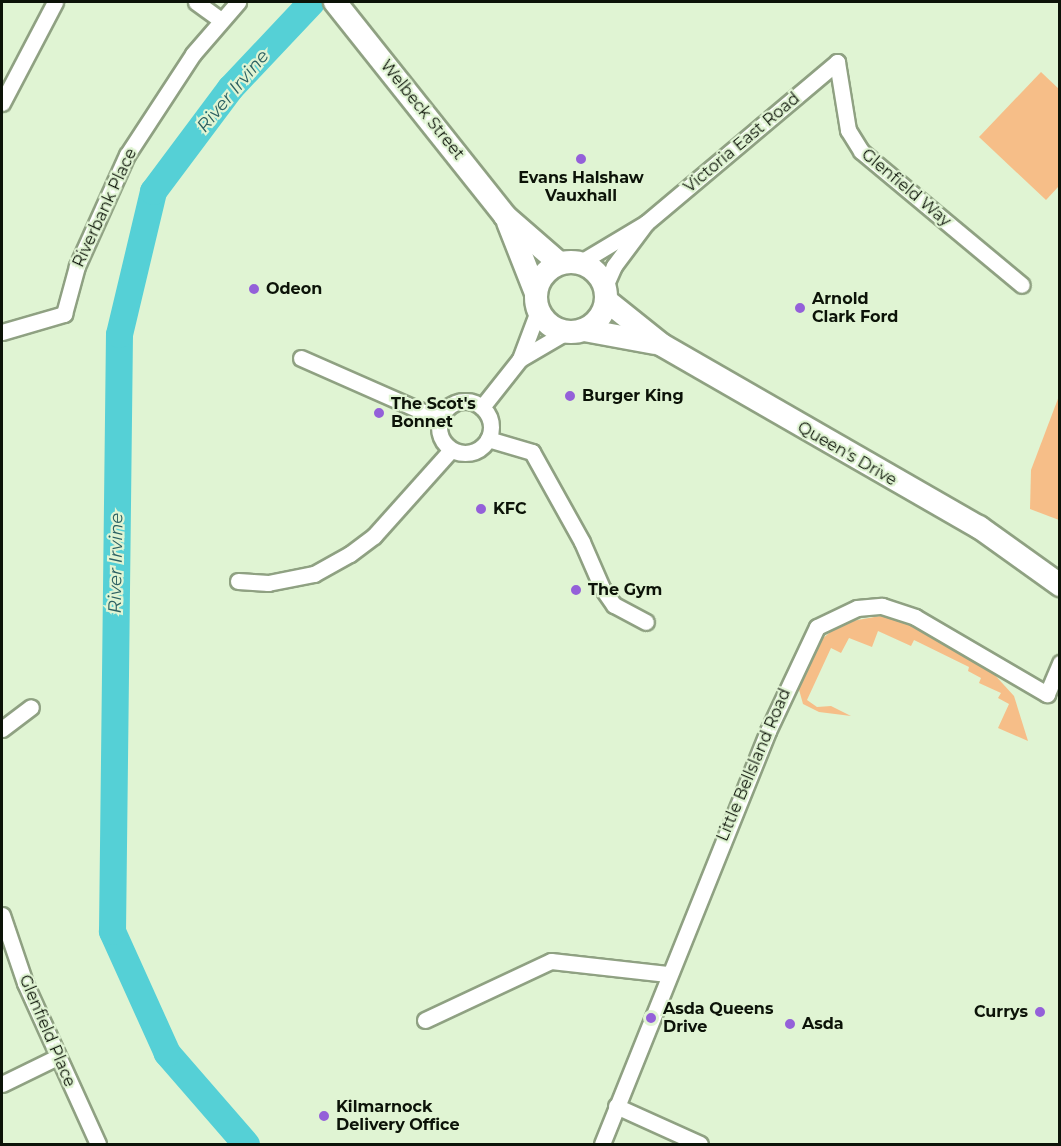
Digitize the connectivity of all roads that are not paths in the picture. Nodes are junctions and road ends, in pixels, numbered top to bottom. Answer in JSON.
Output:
{"nodes":[{"id":1,"x":56,"y":2,"type":"edge"},
{"id":2,"x":196,"y":2,"type":"edge"},
{"id":3,"x":238,"y":2,"type":"edge"},
{"id":4,"x":336,"y":3,"type":"edge"},
{"id":5,"x":221,"y":20,"type":"junction"},
{"id":6,"x":837,"y":62,"type":"joint"},
{"id":7,"x":2,"y":103,"type":"edge"},
{"id":8,"x":506,"y":216,"type":"junction"},
{"id":9,"x":646,"y":223,"type":"junction"},
{"id":10,"x":570,"y":263,"type":"junction"},
{"id":11,"x":1022,"y":285,"type":"dead end"},
{"id":12,"x":606,"y":294,"type":"junction"},
{"id":13,"x":537,"y":302,"type":"junction"},
{"id":14,"x":575,"y":331,"type":"junction"},
{"id":15,"x":2,"y":332,"type":"edge"},
{"id":16,"x":662,"y":345,"type":"junction"},
{"id":17,"x":301,"y":358,"type":"dead end"},
{"id":18,"x":520,"y":359,"type":"junction"},
{"id":19,"x":482,"y":407,"type":"junction"},
{"id":20,"x":439,"y":419,"type":"junction"},
{"id":21,"x":488,"y":438,"type":"junction"},
{"id":22,"x":451,"y":450,"type":"junction"},
{"id":23,"x":1031,"y":564,"type":"junction"},
{"id":24,"x":1059,"y":572,"type":"edge"},
{"id":25,"x":238,"y":581,"type":"dead end"},
{"id":26,"x":1059,"y":585,"type":"edge"},
{"id":27,"x":646,"y":622,"type":"dead end"},
{"id":28,"x":1059,"y":663,"type":"edge"},
{"id":29,"x":1053,"y":691,"type":"edge"},
{"id":30,"x":31,"y":707,"type":"dead end"},
{"id":31,"x":2,"y":729,"type":"edge"},
{"id":32,"x":2,"y":917,"type":"edge"},
{"id":33,"x":667,"y":974,"type":"junction"},
{"id":34,"x":425,"y":1020,"type":"dead end"},
{"id":35,"x":57,"y":1057,"type":"junction"},
{"id":36,"x":2,"y":1084,"type":"edge"},
{"id":37,"x":616,"y":1106,"type":"junction"},
{"id":38,"x":98,"y":1144,"type":"edge"},
{"id":39,"x":602,"y":1144,"type":"edge"},
{"id":40,"x":699,"y":1144,"type":"edge"}],
"edges":[{"from":1,"to":7,"type":"street"},
{"from":2,"to":5,"type":"street"},
{"from":3,"to":5,"type":"street","name":"Riverbank Place"},
{"from":4,"to":8,"type":"main road","name":"Welbeck Street"},
{"from":5,"to":15,"type":"street","name":"Riverbank Place"},
{"from":6,"to":9,"type":"street","name":"Victoria East Road"},
{"from":6,"to":11,"type":"street","name":"Glenfield Way"},
{"from":8,"to":10,"type":"main road","name":"Welbeck Street"},
{"from":8,"to":13,"type":"main road","name":"Welbeck Street"},
{"from":9,"to":10,"type":"street","name":"Victoria East Road"},
{"from":9,"to":12,"type":"street","name":"Victoria East Road"},
{"from":10,"to":12,"type":"main road"},
{"from":10,"to":13,"type":"main road"},
{"from":12,"to":14,"type":"main road"},
{"from":12,"to":16,"type":"main road","name":"Queen's Drive"},
{"from":13,"to":14,"type":"main road"},
{"from":13,"to":18,"type":"street"},
{"from":14,"to":16,"type":"main road","name":"Queen's Drive"},
{"from":14,"to":18,"type":"street"},
{"from":16,"to":23,"type":"main road","name":"Queen's Drive"},
{"from":17,"to":20,"type":"street"},
{"from":18,"to":19,"type":"street"},
{"from":19,"to":20,"type":"street"},
{"from":19,"to":21,"type":"street"},
{"from":20,"to":22,"type":"street"},
{"from":21,"to":22,"type":"street"},
{"from":21,"to":27,"type":"street"},
{"from":22,"to":25,"type":"street"},
{"from":23,"to":24,"type":"main road","name":"Queen's Drive"},
{"from":23,"to":26,"type":"main road","name":"Queen's Drive"},
{"from":28,"to":29,"type":"street"},
{"from":29,"to":33,"type":"street","name":"Little Bellsland Road"},
{"from":30,"to":31,"type":"street"},
{"from":32,"to":35,"type":"street","name":"Glenfield Place"},
{"from":33,"to":34,"type":"street"},
{"from":33,"to":37,"type":"street","name":"Little Bellsland Road"},
{"from":35,"to":36,"type":"street"},
{"from":35,"to":38,"type":"street","name":"Glenfield Place"},
{"from":37,"to":39,"type":"street","name":"Little Bellsland Road"},
{"from":37,"to":40,"type":"street"}]}
